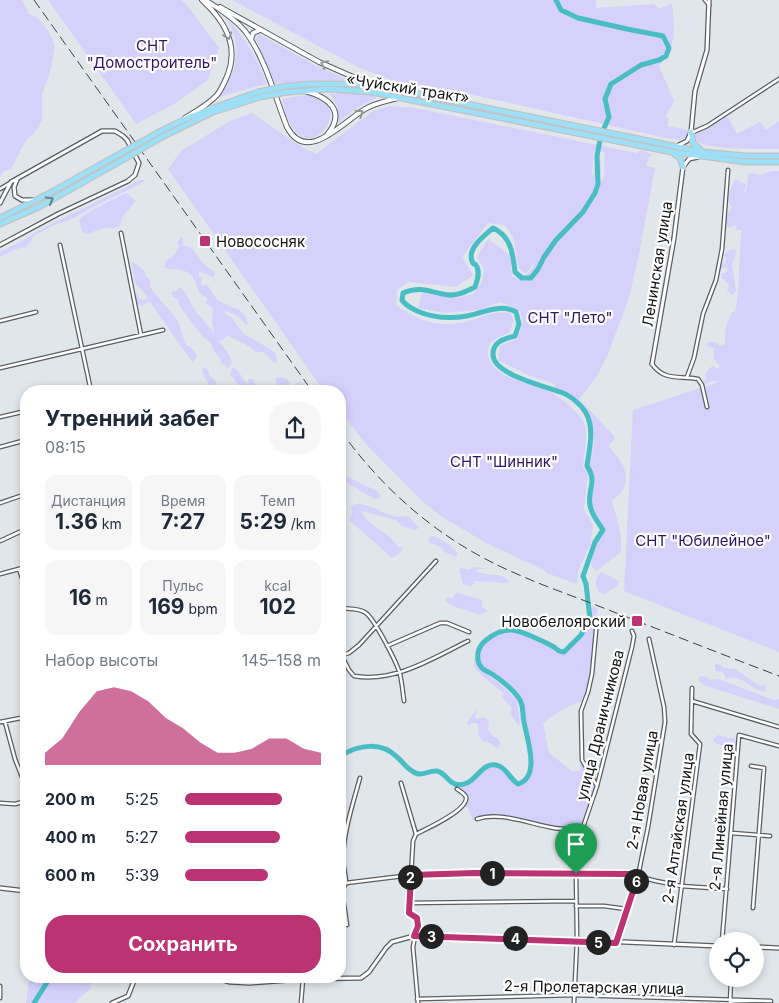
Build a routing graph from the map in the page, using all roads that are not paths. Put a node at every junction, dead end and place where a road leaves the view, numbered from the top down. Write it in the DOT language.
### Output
graph roads {
  1 [pos="202,0"];
  2 [pos="206,0"];
  3 [pos="704,0"];
  4 [pos="709,0"];
  5 [pos="709,5"];
  6 [pos="261,30"];
  7 [pos="251,40"];
  8 [pos="779,79"];
  9 [pos="288,89"];
  10 [pos="301,90"];
  11 [pos="403,91"];
  12 [pos="259,95"];
  13 [pos="403,97"];
  14 [pos="184,118"];
  15 [pos="594,133"];
  16 [pos="691,133"];
  17 [pos="161,134"];
  18 [pos="613,137"];
  19 [pos="322,139"];
  20 [pos="674,146"];
  21 [pos="672,152"];
  22 [pos="702,154"];
  23 [pos="779,156"];
  24 [pos="779,162"];
  25 [pos="682,166"];
  26 [pos="728,170"];
  27 [pos="21,177"];
  28 [pos="9,184"];
  29 [pos="0,188"];
  30 [pos="14,190"];
  31 [pos="5,194"];
  32 [pos="48,194"];
  33 [pos="0,203"];
  34 [pos="0,218"];
  35 [pos="0,224"];
  36 [pos="121,233"];
  37 [pos="0,244"];
  38 [pos="60,245"];
  39 [pos="36,312"];
  40 [pos="0,321"];
  41 [pos="163,330"];
  42 [pos="141,335"];
  43 [pos="81,348"];
  44 [pos="652,364"];
  45 [pos="0,368"];
  46 [pos="687,377"];
  47 [pos="90,385"];
  48 [pos="707,408"];
  49 [pos="20,412"];
  50 [pos="0,417"];
  51 [pos="20,442"];
  52 [pos="0,447"];
  53 [pos="20,496"];
  54 [pos="0,503"];
  55 [pos="20,532"];
  56 [pos="0,541"];
  57 [pos="436,561"];
  58 [pos="19,569"];
  59 [pos="20,572"];
  60 [pos="0,574"];
  61 [pos="346,609"];
  62 [pos="598,620"];
  63 [pos="375,626"];
  64 [pos="632,631"];
  65 [pos="469,632"];
  66 [pos="649,639"];
  67 [pos="468,641"];
  68 [pos="387,646"];
  69 [pos="346,653"];
  70 [pos="346,665"];
  71 [pos="400,674"];
  72 [pos="692,688"];
  73 [pos="404,701"];
  74 [pos="692,701"];
  75 [pos="20,719"];
  76 [pos="0,722"];
  77 [pos="5,722"];
  78 [pos="779,727"];
  79 [pos="779,746"];
  80 [pos="751,766"];
  81 [pos="20,772"];
  82 [pos="360,778"];
  83 [pos="401,783"];
  84 [pos="597,786"];
  85 [pos="457,789"];
  86 [pos="0,803"];
  87 [pos="20,803"];
  88 [pos="477,819"];
  89 [pos="581,830"];
  90 [pos="732,832"];
  91 [pos="416,834"];
  92 [pos="759,835"];
  93 [pos="770,836"];
  94 [pos="346,840"];
  95 [pos="346,871"];
  96 [pos="576,874"];
  97 [pos="411,875"];
  98 [pos="638,876"];
  99 [pos="346,883"];
  100 [pos="681,886"];
  101 [pos="0,888"];
  102 [pos="727,889"];
  103 [pos="20,890"];
  104 [pos="576,901"];
  105 [pos="409,903"];
  106 [pos="576,906"];
  107 [pos="753,908"];
  108 [pos="626,909"];
  109 [pos="346,919"];
  110 [pos="347,925"];
  111 [pos="723,932"];
  112 [pos="414,936"];
  113 [pos="577,940"];
  114 [pos="616,943"];
  115 [pos="674,945"];
  116 [pos="709,946"];
  117 [pos="764,947"];
  118 [pos="779,948"];
  119 [pos="346,978"];
  120 [pos="133,983"];
  121 [pos="303,983"];
  122 [pos="0,986"];
  123 [pos="731,987"];
  124 [pos="574,995"];
  125 [pos="0,998"];
  126 [pos="417,999"];
  127 [pos="730,1002"];
  128 [pos="771,1002"];
  129 [pos="112,1003"];
  130 [pos="302,1003"];
  131 [pos="418,1003"];
  132 [pos="574,1003"];
  1 -- 14 [label="main road, one-way"];
  2 -- 6 [label="main road"];
  2 -- 7 [label="main road"];
  3 -- 5 [label="street"];
  4 -- 5 [label="street"];
  5 -- 16 [label="street"];
  6 -- 7 [label="main road"];
  11 -- 6 [label="main road, one-way"];
  7 -- 19 [label="main road"];
  8 -- 16 [label="street"];
  9 -- 10 [label="highway, «Чуйский тракт»"];
  9 -- 11 [label="highway, «Чуйский тракт»"];
  9 -- 12 [label="highway, «Чуйский тракт», bridge"];
  10 -- 13 [label="highway, «Чуйский тракт»"];
  10 -- 19 [label="main road"];
  11 -- 15 [label="highway, «Чуйский тракт»"];
  12 -- 14 [label="highway, «Чуйский тракт»"];
  12 -- 17 [label="highway, «Чуйский тракт»"];
  13 -- 15 [label="highway, «Чуйский тракт»"];
  19 -- 13 [label="main road, one-way"];
  14 -- 17 [label="highway, «Чуйский тракт»"];
  15 -- 18 [label="highway, «Чуйский тракт»"];
  16 -- 20 [label="street"];
  16 -- 22 [label="highway"];
  17 -- 32 [label="highway, «Чуйский тракт», bridge"];
  35 -- 17 [label="highway, «Чуйский тракт», one-way, bridge"];
  18 -- 20 [label="highway, «Чуйский тракт»"];
  18 -- 21 [label="highway, «Чуйский тракт»"];
  20 -- 22 [label="highway, «Чуйский тракт»"];
  21 -- 22 [label="highway, «Чуйский тракт»"];
  21 -- 25 [label="highway"];
  22 -- 23 [label="highway, «Чуйский тракт»"];
  22 -- 24 [label="highway, «Чуйский тракт»"];
  22 -- 25 [label="street"];
  25 -- 44 [label="street, Ленинская улица"];
  26 -- 46 [label="street"];
  27 -- 28 [label="street"];
  27 -- 30 [label="street"];
  27 -- 37 [label="street"];
  28 -- 29 [label="street"];
  28 -- 30 [label="street"];
  28 -- 31 [label="street"];
  29 -- 31 [label="street"];
  30 -- 32 [label="street"];
  31 -- 33 [label="street"];
  32 -- 34 [label="highway, «Чуйский тракт»"];
  36 -- 42 [label="street"];
  38 -- 43 [label="street"];
  39 -- 40 [label="street"];
  41 -- 42 [label="street"];
  42 -- 43 [label="street"];
  43 -- 45 [label="street"];
  43 -- 47 [label="street"];
  44 -- 46 [label="street"];
  46 -- 48 [label="street"];
  49 -- 50 [label="street"];
  51 -- 52 [label="street"];
  53 -- 54 [label="street"];
  55 -- 56 [label="street"];
  57 -- 63 [label="street"];
  58 -- 59 [label="street"];
  58 -- 60 [label="street"];
  61 -- 63 [label="street"];
  62 -- 84 [label="street"];
  63 -- 68 [label="street"];
  63 -- 69 [label="street"];
  64 -- 84 [label="street, улица Драничникова"];
  65 -- 68 [label="street"];
  66 -- 98 [label="street, 2-я Новая улица"];
  67 -- 71 [label="street"];
  68 -- 71 [label="street"];
  70 -- 71 [label="street"];
  71 -- 73 [label="street"];
  72 -- 74 [label="street, 2-я Алтайская улица"];
  74 -- 78 [label="street"];
  74 -- 100 [label="street, 2-я Алтайская улица"];
  75 -- 77 [label="street"];
  76 -- 77 [label="street"];
  77 -- 81 [label="street"];
  79 -- 90 [label="street, 2-я Линейная улица"];
  80 -- 92 [label="street, 2-я Линейная улица"];
  82 -- 94 [label="street"];
  83 -- 91 [label="street"];
  84 -- 89 [label="street, улица Драничникова"];
  85 -- 91 [label="street"];
  86 -- 87 [label="street"];
  88 -- 89 [label="street"];
  89 -- 96 [label="street, улица Драничникова"];
  90 -- 92 [label="street"];
  90 -- 102 [label="street, 2-я Линейная улица"];
  91 -- 97 [label="street"];
  92 -- 93 [label="street"];
  92 -- 107 [label="street, 2-я Линейная улица"];
  95 -- 99 [label="street"];
  96 -- 97 [label="street"];
  96 -- 98 [label="street"];
  96 -- 104 [label="street, улица Драничникова"];
  97 -- 99 [label="street"];
  97 -- 105 [label="street"];
  98 -- 100 [label="street"];
  98 -- 108 [label="street, 2-я Новая улица"];
  100 -- 102 [label="street"];
  100 -- 115 [label="street, 2-я Алтайская улица"];
  101 -- 103 [label="street"];
  102 -- 111 [label="street, 2-я Линейная улица"];
  104 -- 105 [label="street"];
  104 -- 106 [label="street, улица Драничникова"];
  105 -- 112 [label="street"];
  106 -- 108 [label="street"];
  106 -- 113 [label="street, улица Драничникова"];
  108 -- 114 [label="street, 2-я Новая улица"];
  109 -- 110 [label="street"];
  112 -- 113 [label="street"];
  112 -- 119 [label="street"];
  112 -- 126 [label="street"];
  113 -- 114 [label="street"];
  113 -- 124 [label="street, улица Драничникова"];
  114 -- 115 [label="street"];
  115 -- 116 [label="street"];
  117 -- 118 [label="street"];
  120 -- 129 [label="street"];
  121 -- 130 [label="street"];
  122 -- 125 [label="street"];
  123 -- 127 [label="street"];
  124 -- 126 [label="street, 2-я Пролетарская улица"];
  124 -- 127 [label="street, 2-я Пролетарская улица"];
  124 -- 132 [label="street, улица Драничникова"];
  126 -- 131 [label="street"];
  127 -- 128 [label="street, 2-я Пролетарская улица"];
}
